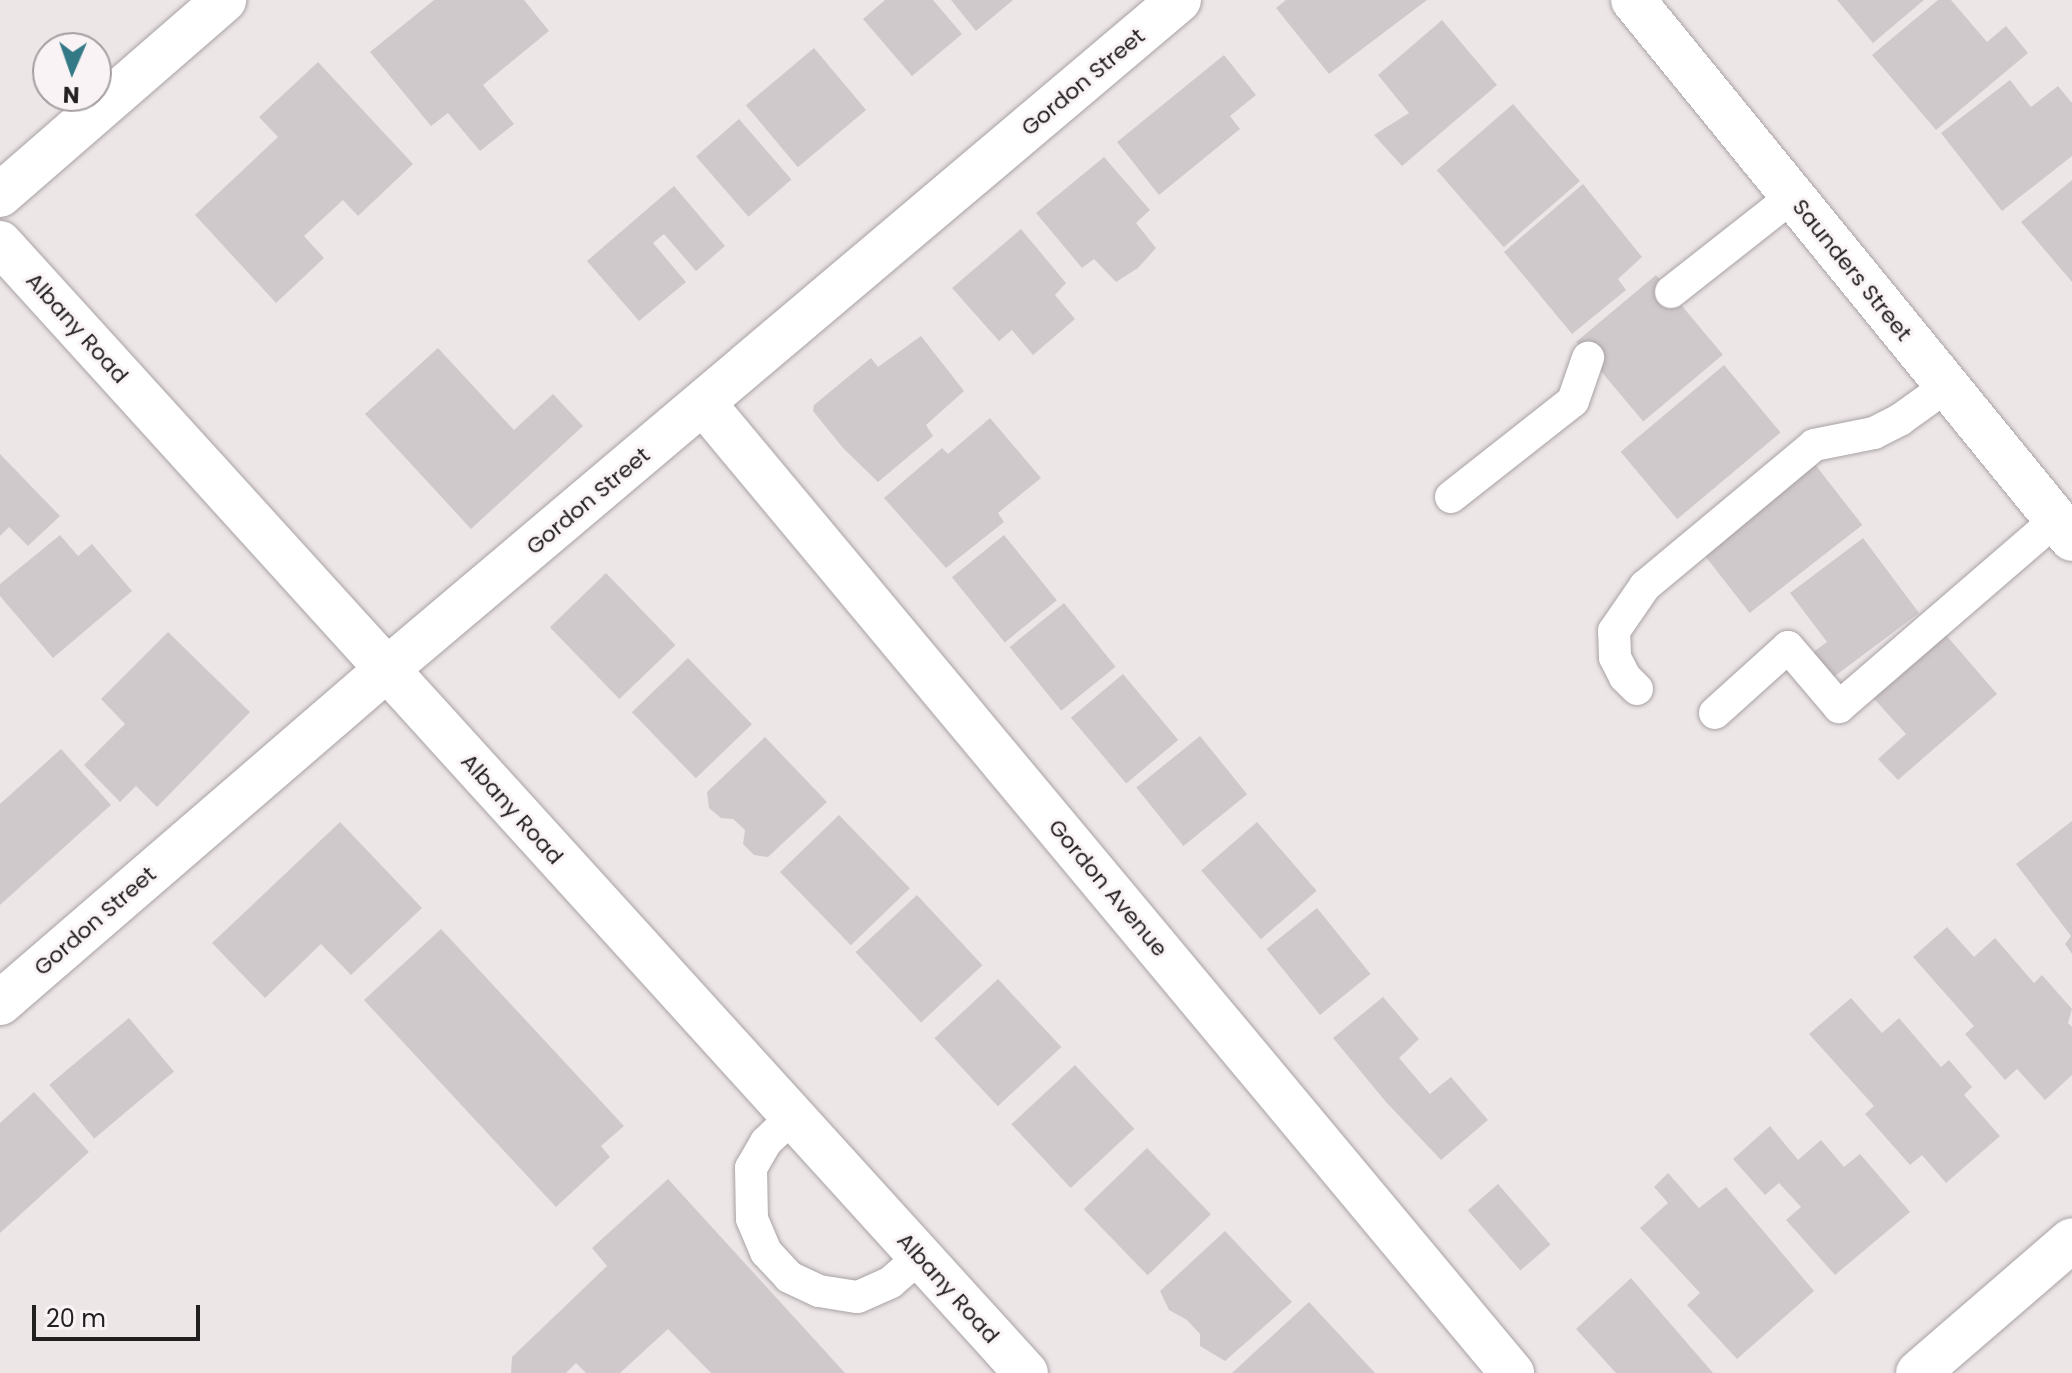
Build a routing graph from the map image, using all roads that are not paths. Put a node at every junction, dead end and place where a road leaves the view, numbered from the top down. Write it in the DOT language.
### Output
graph roads {
  1 [pos="224,0"];
  2 [pos="1179,0"];
  3 [pos="1633,0"];
  4 [pos="0,195"];
  5 [pos="1793,196"];
  6 [pos="0,243"];
  7 [pos="1671,292"];
  8 [pos="1588,358"];
  9 [pos="1947,386"];
  10 [pos="704,404"];
  11 [pos="1451,497"];
  12 [pos="2064,530"];
  13 [pos="386,670"];
  14 [pos="1637,689"];
  15 [pos="1715,713"];
  16 [pos="0,1003"];
  17 [pos="792,1117"];
  18 [pos="2071,1242"];
  19 [pos="920,1257"];
  20 [pos="1026,1373"];
  21 [pos="1512,1373"];
  22 [pos="1918,1373"];
  1 -- 4 [label="main road"];
  2 -- 10 [label="main road, Gordon Street"];
  3 -- 5 [label="main road, Saunders Street"];
  5 -- 7 [label="lane"];
  5 -- 9 [label="main road, Saunders Street"];
  6 -- 13 [label="main road, Albany Road"];
  8 -- 11 [label="lane"];
  9 -- 12 [label="main road, Saunders Street"];
  9 -- 14 [label="lane"];
  10 -- 13 [label="main road, Gordon Street"];
  10 -- 21 [label="main road, Gordon Avenue"];
  12 -- 15 [label="lane"];
  13 -- 16 [label="main road, Gordon Street"];
  13 -- 17 [label="main road, Albany Road"];
  17 -- 19 [label="main road, Albany Road"];
  17 -- 19 [label="lane"];
  18 -- 22 [label="main road"];
  19 -- 20 [label="main road, Albany Road"];
}
